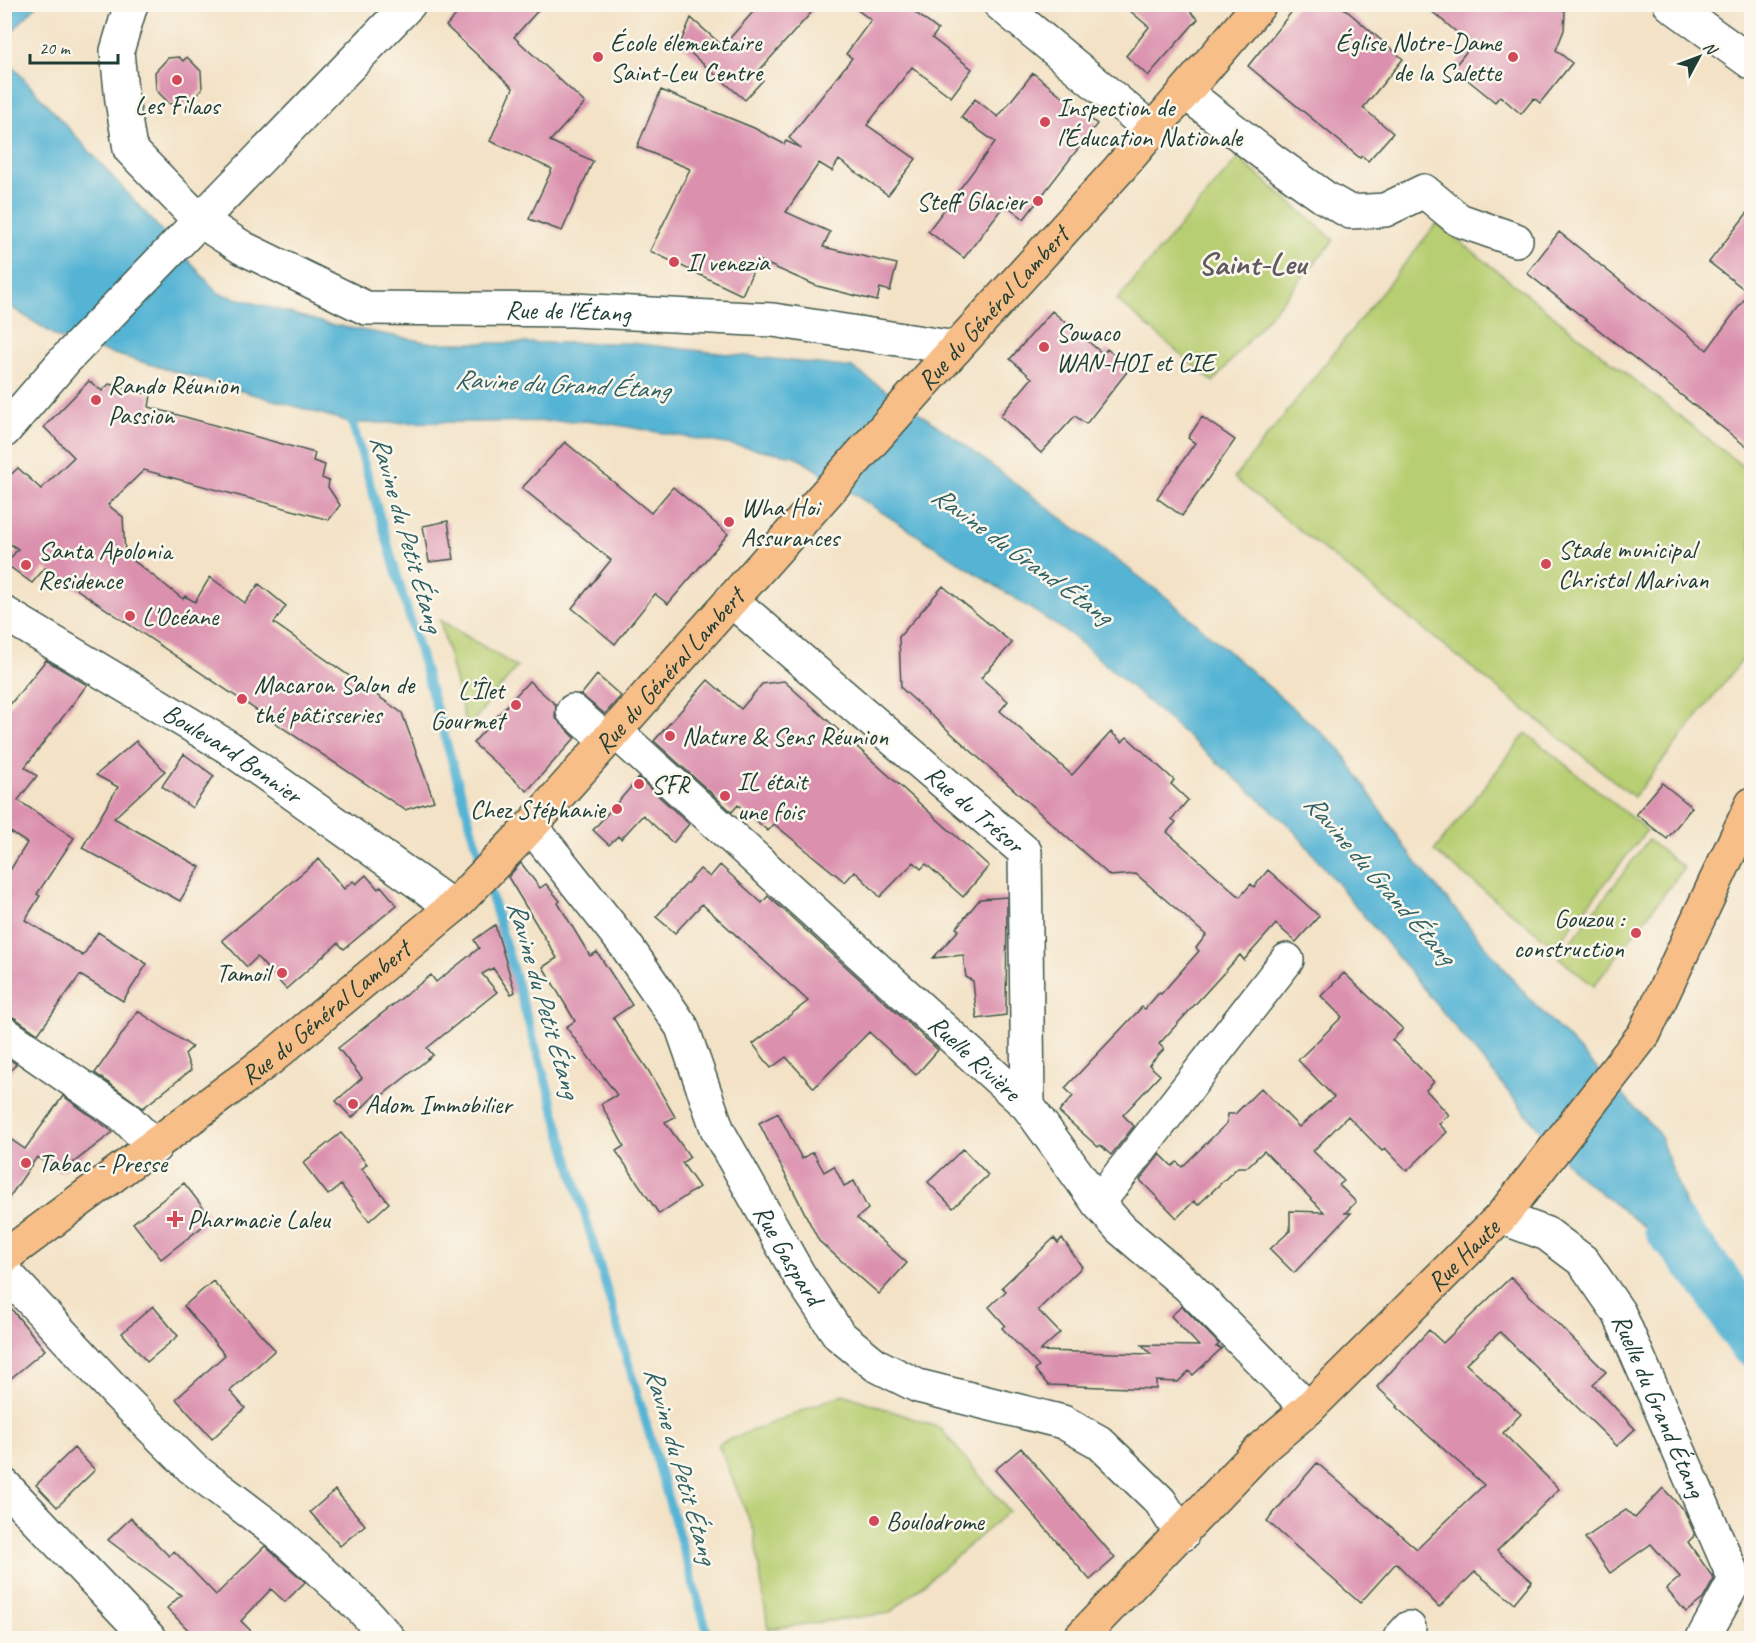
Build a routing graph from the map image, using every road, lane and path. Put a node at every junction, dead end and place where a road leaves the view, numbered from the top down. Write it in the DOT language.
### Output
graph roads {
  1 [pos="131,4"];
  2 [pos="1000,4"];
  3 [pos="1260,4"];
  4 [pos="1670,4"];
  5 [pos="405,6"];
  6 [pos="1752,63"];
  7 [pos="1185,92"];
  8 [pos="1152,130"];
  9 [pos="191,228"];
  10 [pos="1515,240"];
  11 [pos="956,348"];
  12 [pos="4,431"];
  13 [pos="731,600"];
  14 [pos="4,613"];
  15 [pos="573,711"];
  16 [pos="611,736"];
  17 [pos="1752,804"];
  18 [pos="523,834"];
  19 [pos="461,898"];
  20 [pos="1287,960"];
  21 [pos="4,1033"];
  22 [pos="1028,1106"];
  23 [pos="155,1147"];
  24 [pos="1098,1203"];
  25 [pos="1501,1217"];
  26 [pos="4,1257"];
  27 [pos="4,1271"];
  28 [pos="1308,1409"];
  29 [pos="4,1485"];
  30 [pos="1182,1535"];
  31 [pos="149,1638"];
  32 [pos="388,1638"];
  33 [pos="1081,1638"];
  34 [pos="1703,1638"];
  1 -- 9 [label="street, Rue de l'Étang"];
  2 -- 8 [label="street"];
  3 -- 7 [label="main road, Rue du Général Lambert"];
  4 -- 6 [label="street"];
  5 -- 9 [label="street"];
  7 -- 8 [label="main road, Rue du Général Lambert"];
  7 -- 10 [label="street"];
  8 -- 11 [label="main road, Rue du Général Lambert"];
  9 -- 11 [label="street, Rue de l'Étang"];
  9 -- 12 [label="street"];
  11 -- 13 [label="main road, Rue du Général Lambert"];
  13 -- 16 [label="main road, Rue du Général Lambert"];
  13 -- 22 [label="street, Rue du Trésor"];
  14 -- 19 [label="street, Boulevard Bonnier"];
  15 -- 16 [label="street, Ruelle Rivière"];
  16 -- 18 [label="main road, Rue du Général Lambert"];
  16 -- 22 [label="street, Ruelle Rivière"];
  17 -- 25 [label="main road, Rue Haute"];
  18 -- 19 [label="main road, Rue du Général Lambert"];
  18 -- 30 [label="street, Rue Gaspard"];
  19 -- 23 [label="main road, Rue du Général Lambert"];
  20 -- 24 [label="street"];
  21 -- 23 [label="street"];
  22 -- 24 [label="street, Ruelle Rivière"];
  23 -- 26 [label="main road, Rue du Général Lambert"];
  24 -- 28 [label="street, Ruelle Rivière"];
  25 -- 28 [label="main road, Rue Haute"];
  25 -- 34 [label="street, Ruelle du Grand Étang"];
  27 -- 32 [label="street"];
  28 -- 30 [label="main road, Rue Haute"];
  29 -- 31 [label="street"];
  30 -- 33 [label="main road, Rue Haute"];
}
